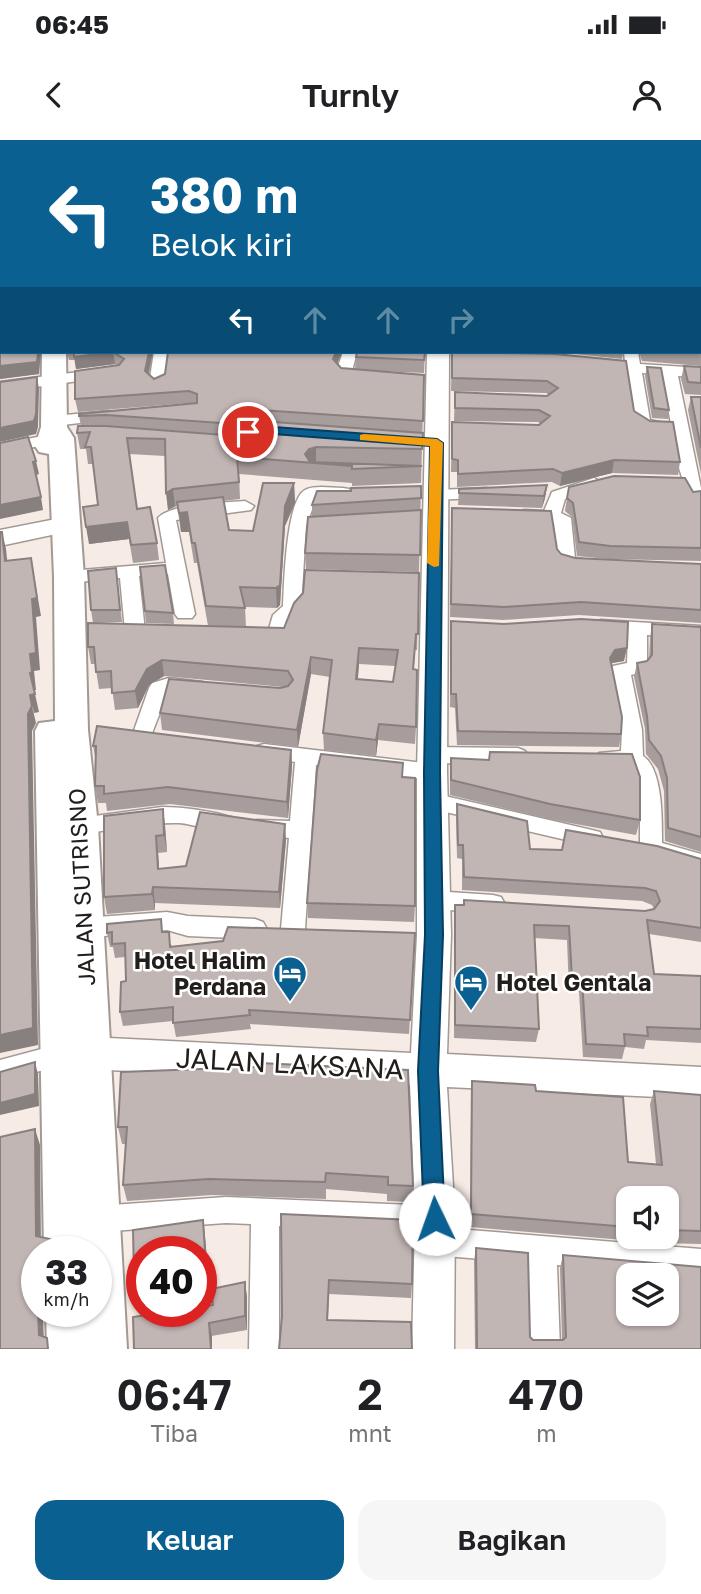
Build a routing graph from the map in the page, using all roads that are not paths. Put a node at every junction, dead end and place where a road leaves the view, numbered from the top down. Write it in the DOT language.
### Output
graph roads {
  1 [pos="54,354"];
  2 [pos="161,354"];
  3 [pos="349,354"];
  4 [pos="631,360"];
  5 [pos="583,362"];
  6 [pos="670,371"];
  7 [pos="115,372"];
  8 [pos="701,373"];
  9 [pos="387,378"];
  10 [pos="54,380"];
  11 [pos="158,384"];
  12 [pos="0,387"];
  13 [pos="119,415"];
  14 [pos="681,427"];
  15 [pos="58,433"];
  16 [pos="436,442"];
  17 [pos="0,449"];
  18 [pos="691,480"];
  19 [pos="613,481"];
  20 [pos="506,492"];
  21 [pos="359,493"];
  22 [pos="245,506"];
  23 [pos="500,514"];
  24 [pos="552,516"];
  25 [pos="56,521"];
  26 [pos="0,528"];
  27 [pos="0,538"];
  28 [pos="605,566"];
  29 [pos="176,568"];
  30 [pos="129,571"];
  31 [pos="69,578"];
  32 [pos="185,614"];
  33 [pos="579,624"];
  34 [pos="638,628"];
  35 [pos="109,631"];
  36 [pos="701,632"];
  37 [pos="232,636"];
  38 [pos="211,689"];
  39 [pos="119,734"];
  40 [pos="142,736"];
  41 [pos="170,740"];
  42 [pos="238,748"];
  43 [pos="542,757"];
  44 [pos="306,758"];
  45 [pos="583,758"];
  46 [pos="632,759"];
  47 [pos="432,776"];
  48 [pos="79,826"];
  49 [pos="299,831"];
  50 [pos="653,849"];
  51 [pos="701,863"];
  52 [pos="434,900"];
  53 [pos="517,905"];
  54 [pos="83,928"];
  55 [pos="293,929"];
  56 [pos="319,930"];
  57 [pos="74,1054"];
  58 [pos="0,1071"];
  59 [pos="428,1071"];
  60 [pos="701,1083"];
  61 [pos="265,1213"];
  62 [pos="97,1219"];
  63 [pos="434,1230"];
  64 [pos="68,1236"];
  65 [pos="542,1250"];
  66 [pos="701,1264"];
  67 [pos="70,1327"];
  68 [pos="71,1349"];
  69 [pos="103,1349"];
  70 [pos="264,1349"];
  71 [pos="433,1349"];
  72 [pos="545,1349"];
  1 -- 10 [label="main road, JALAN SUTRISNO"];
  2 -- 11 [label="street"];
  3 -- 9 [label="street"];
  4 -- 5 [label="street"];
  4 -- 6 [label="street"];
  4 -- 14 [label="street"];
  6 -- 8 [label="street"];
  6 -- 14 [label="street"];
  7 -- 10 [label="street"];
  10 -- 12 [label="street"];
  10 -- 15 [label="main road, JALAN SUTRISNO"];
  13 -- 15 [label="street"];
  14 -- 18 [label="street"];
  15 -- 17 [label="street"];
  15 -- 25 [label="main road, JALAN SUTRISNO"];
  16 -- 20 [label="street"];
  16 -- 47 [label="street"];
  19 -- 24 [label="street"];
  21 -- 37 [label="street"];
  22 -- 29 [label="street"];
  23 -- 24 [label="street"];
  24 -- 28 [label="street"];
  25 -- 26 [label="street"];
  25 -- 27 [label="street"];
  25 -- 31 [label="main road, JALAN SUTRISNO"];
  25 -- 57 [label="main road, JALAN SUTRISNO"];
  29 -- 30 [label="street"];
  29 -- 32 [label="street"];
  30 -- 31 [label="street"];
  30 -- 35 [label="street"];
  31 -- 48 [label="main road, JALAN SUTRISNO"];
  33 -- 34 [label="street"];
  34 -- 36 [label="street"];
  34 -- 46 [label="street"];
  38 -- 40 [label="street"];
  39 -- 40 [label="street"];
  40 -- 41 [label="street"];
  42 -- 44 [label="street"];
  43 -- 47 [label="street"];
  44 -- 47 [label="street"];
  44 -- 49 [label="street"];
  45 -- 46 [label="street"];
  46 -- 50 [label="street"];
  47 -- 50 [label="street"];
  47 -- 52 [label="street"];
  48 -- 49 [label="street"];
  48 -- 54 [label="main road, JALAN SUTRISNO"];
  49 -- 55 [label="street"];
  50 -- 51 [label="street"];
  52 -- 53 [label="street"];
  52 -- 59 [label="street"];
  54 -- 55 [label="street"];
  54 -- 57 [label="main road, JALAN SUTRISNO"];
  55 -- 56 [label="street"];
  57 -- 58 [label="street"];
  57 -- 59 [label="street, JALAN LAKSANA"];
  57 -- 62 [label="main road, JALAN SUTRISNO"];
  57 -- 64 [label="main road, JALAN SUTRISNO"];
  59 -- 60 [label="street, JALAN LAKSANA"];
  59 -- 63 [label="street"];
  61 -- 62 [label="street"];
  61 -- 63 [label="street"];
  61 -- 70 [label="street"];
  62 -- 69 [label="main road, JALAN SUTRISNO"];
  63 -- 65 [label="street"];
  63 -- 71 [label="street"];
  65 -- 66 [label="street"];
  65 -- 72 [label="street"];
  67 -- 68 [label="main road"];
}
